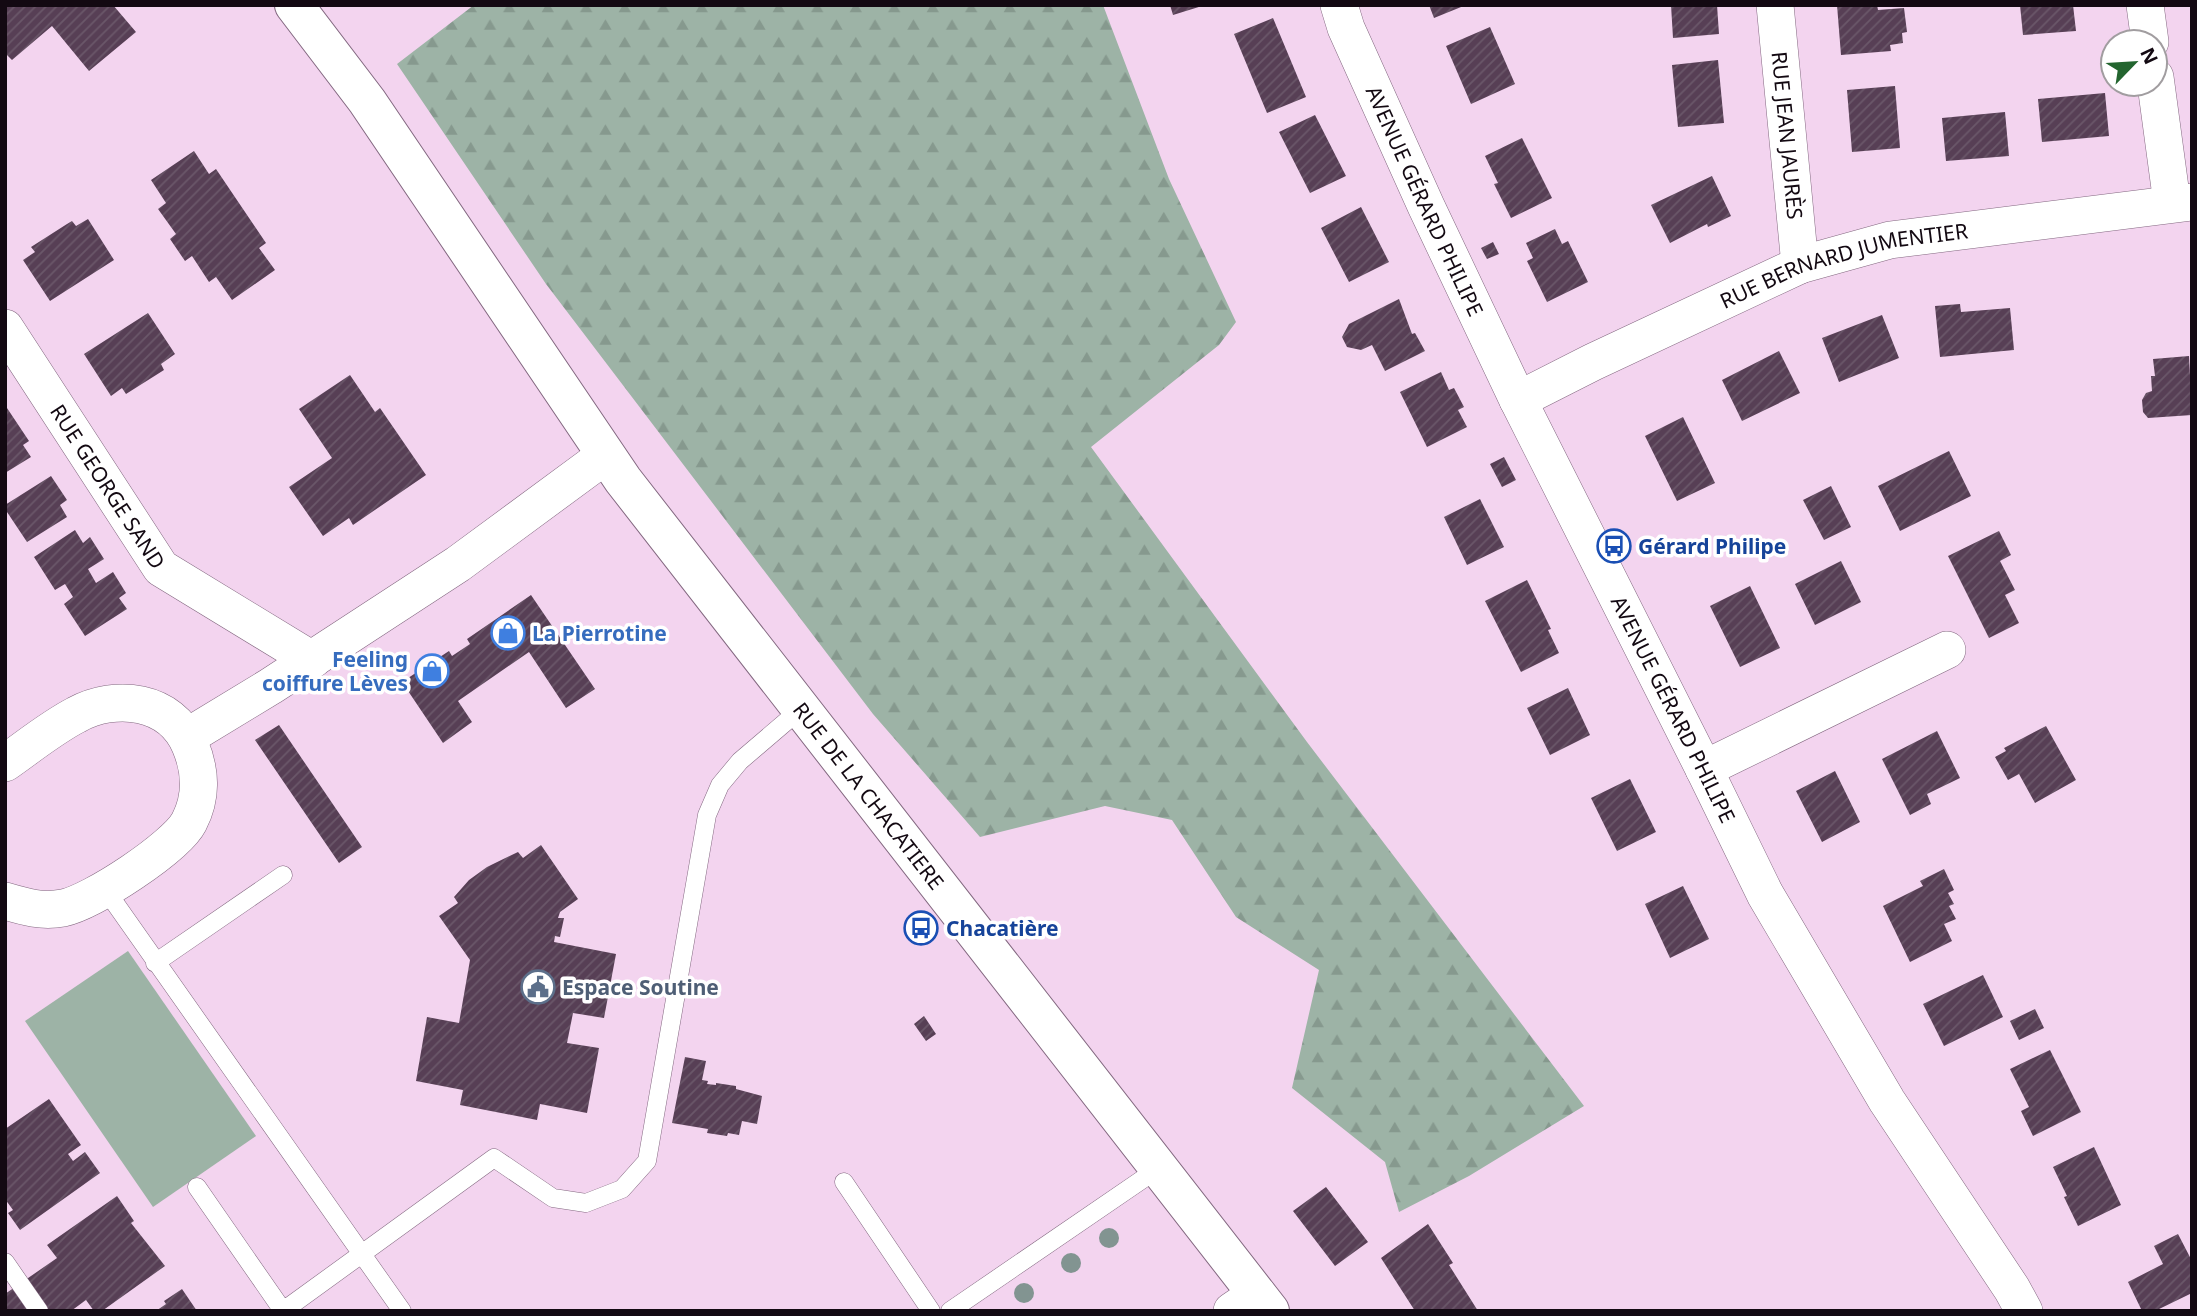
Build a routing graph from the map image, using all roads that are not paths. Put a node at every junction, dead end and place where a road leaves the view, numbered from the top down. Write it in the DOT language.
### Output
graph roads {
  1 [pos="293,5"];
  2 [pos="1339,5"];
  3 [pos="1775,5"];
  4 [pos="2145,5"];
  5 [pos="2148,28"];
  6 [pos="2160,98"];
  7 [pos="2182,203"];
  8 [pos="1800,265"];
  9 [pos="5,328"];
  10 [pos="1518,400"];
  11 [pos="614,468"];
  12 [pos="1947,650"];
  13 [pos="312,660"];
  14 [pos="802,708"];
  15 [pos="187,737"];
  16 [pos="5,762"];
  17 [pos="1704,769"];
  18 [pos="283,875"];
  19 [pos="105,890"];
  20 [pos="5,901"];
  21 [pos="155,963"];
  22 [pos="1159,1168"];
  23 [pos="844,1182"];
  24 [pos="197,1187"];
  25 [pos="363,1253"];
  26 [pos="5,1262"];
  27 [pos="1253,1305"];
  28 [pos="39,1311"];
  29 [pos="402,1311"];
  30 [pos="932,1311"];
  31 [pos="950,1311"];
  32 [pos="2024,1311"];
  1 -- 11 [label="street, RUE DE LA CHACATIERE"];
  2 -- 10 [label="street, AVENUE GÉRARD PHILIPE"];
  3 -- 8 [label="street, RUE JEAN JAURÈS"];
  4 -- 5 [label="street"];
  6 -- 7 [label="street"];
  7 -- 8 [label="street, RUE BERNARD JUMENTIER"];
  8 -- 10 [label="street, RUE BERNARD JUMENTIER"];
  9 -- 13 [label="street, RUE GEORGE SAND"];
  10 -- 17 [label="street, AVENUE GÉRARD PHILIPE"];
  11 -- 13 [label="street"];
  11 -- 14 [label="street, RUE DE LA CHACATIERE"];
  12 -- 17 [label="street"];
  13 -- 15 [label="street"];
  14 -- 22 [label="street, RUE DE LA CHACATIERE"];
  14 -- 25 [label="lane"];
  15 -- 16 [label="street"];
  15 -- 19 [label="street"];
  17 -- 32 [label="street, AVENUE GÉRARD PHILIPE"];
  18 -- 21 [label="lane"];
  19 -- 20 [label="street"];
  19 -- 21 [label="lane"];
  21 -- 25 [label="lane"];
  22 -- 27 [label="street, RUE DE LA CHACATIERE"];
  22 -- 31 [label="lane"];
  23 -- 30 [label="lane"];
  24 -- 25 [label="lane"];
  25 -- 29 [label="lane"];
  26 -- 28 [label="lane"];
}
